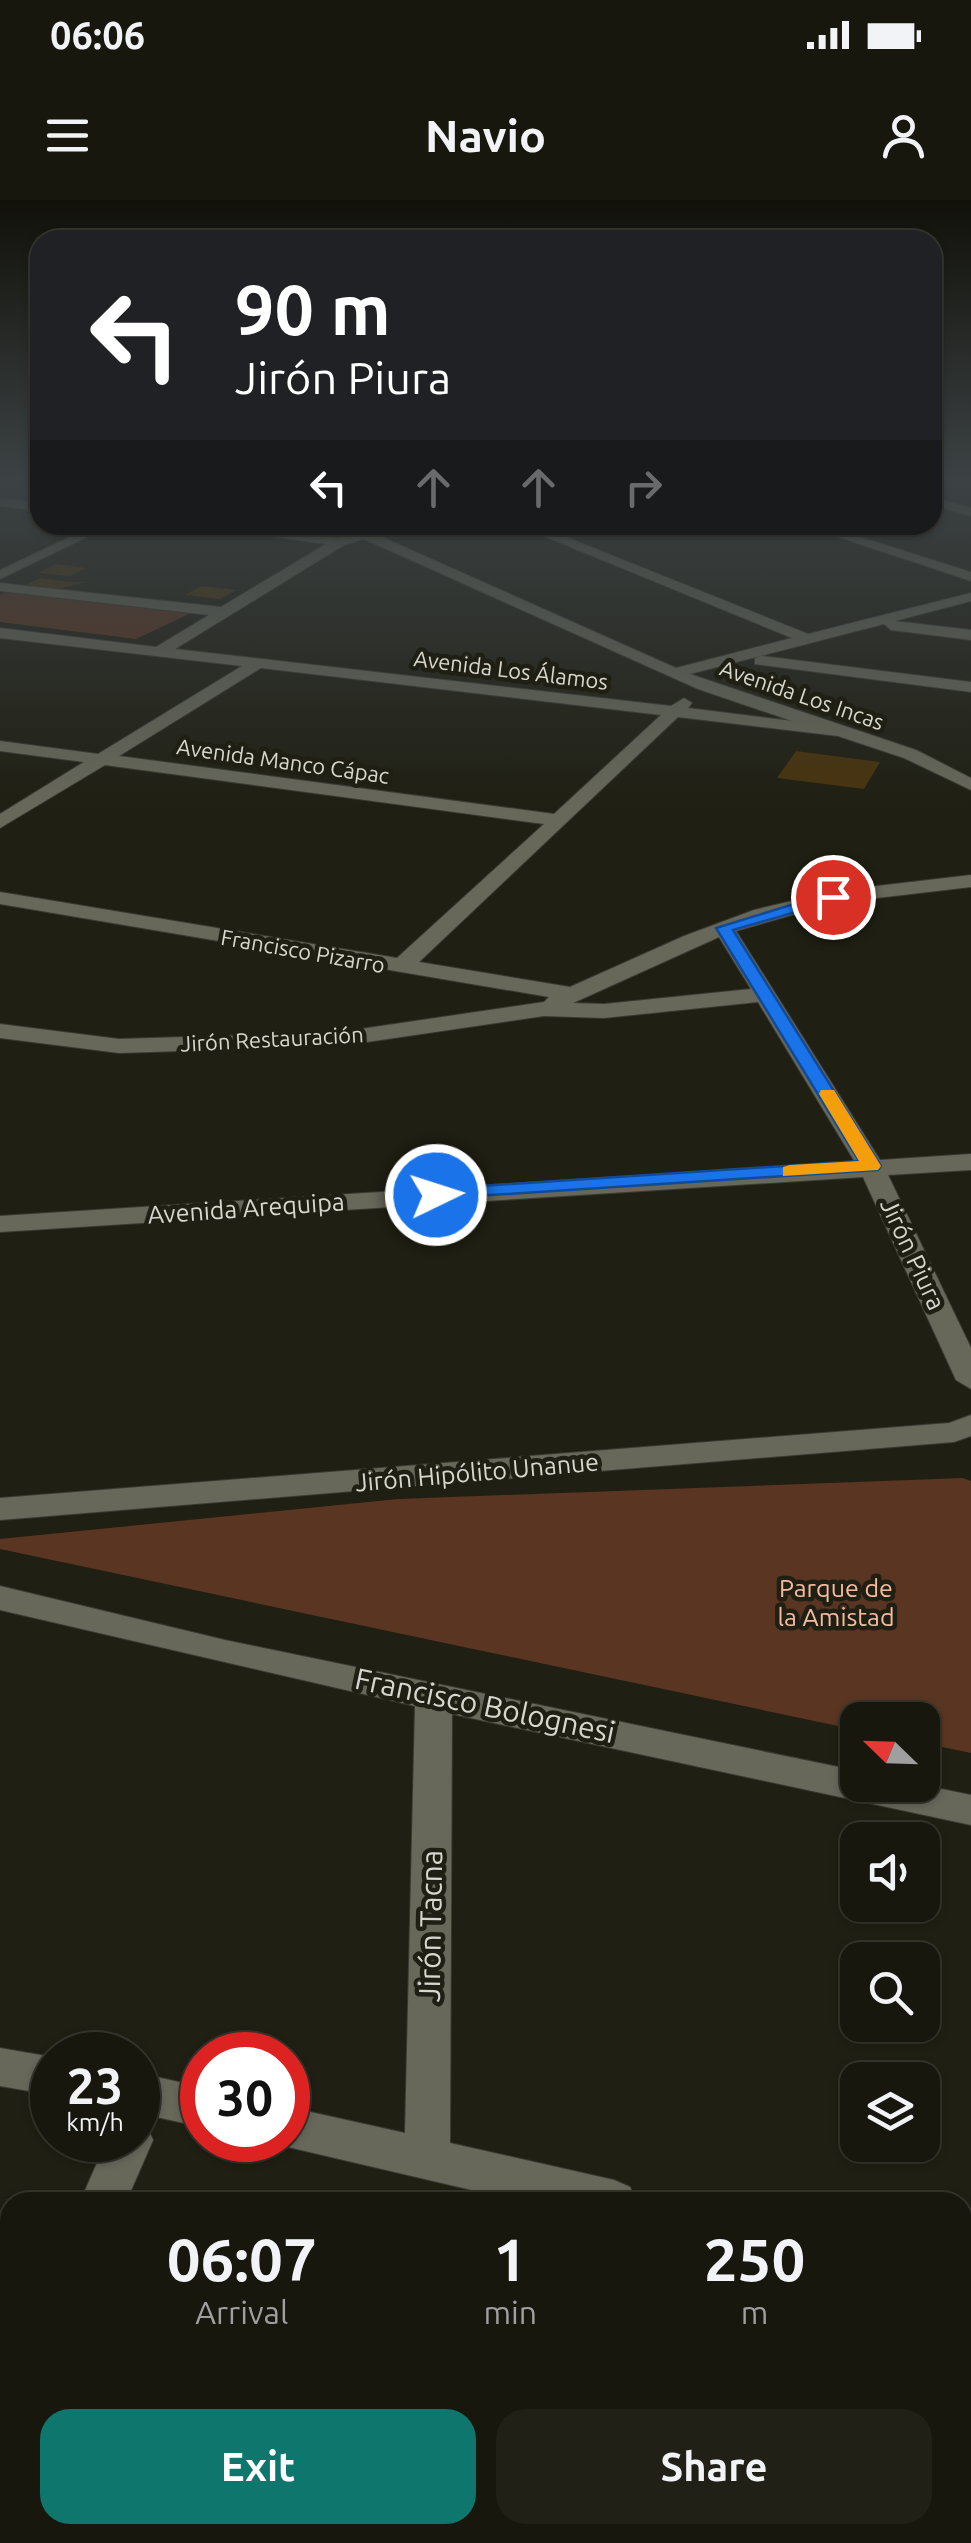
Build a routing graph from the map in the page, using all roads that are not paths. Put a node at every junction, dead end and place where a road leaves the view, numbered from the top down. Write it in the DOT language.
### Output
graph roads {
  1 [pos="20,588"];
  2 [pos="263,588"];
  3 [pos="484,588"];
  4 [pos="681,588"];
  5 [pos="971,597"];
  6 [pos="224,612"];
  7 [pos="873,622"];
  8 [pos="0,632"];
  9 [pos="971,635"];
  10 [pos="812,641"];
  11 [pos="160,652"];
  12 [pos="738,658"];
  13 [pos="258,663"];
  14 [pos="674,673"];
  15 [pos="704,686"];
  16 [pos="971,687"];
  17 [pos="675,712"];
  18 [pos="837,731"];
  19 [pos="0,746"];
  20 [pos="103,760"];
  21 [pos="971,784"];
  22 [pos="559,820"];
  23 [pos="0,822"];
  24 [pos="971,881"];
  25 [pos="0,898"];
  26 [pos="724,928"];
  27 [pos="402,968"];
  28 [pos="768,994"];
  29 [pos="573,995"];
  30 [pos="544,1009"];
  31 [pos="604,1011"];
  32 [pos="0,1031"];
  33 [pos="971,1162"];
  34 [pos="872,1166"];
  35 [pos="0,1224"];
  36 [pos="971,1380"];
  37 [pos="965,1431"];
  38 [pos="0,1509"];
  39 [pos="0,1598"];
  40 [pos="434,1694"];
  41 [pos="971,1810"];
  42 [pos="0,2066"];
  43 [pos="30,2072"];
  44 [pos="310,2131"];
  45 [pos="427,2158"];
  46 [pos="121,2162"];
  47 [pos="108,2192"];
  48 [pos="572,2192"];
  1 -- 6 [label="street"];
  2 -- 6 [label="street"];
  3 -- 14 [label="street, Avenida Los Incas"];
  4 -- 10 [label="street"];
  5 -- 7 [label="street"];
  6 -- 11 [label="street"];
  7 -- 9 [label="street"];
  7 -- 10 [label="street"];
  8 -- 11 [label="street, Avenida Los Álamos"];
  10 -- 12 [label="street"];
  11 -- 13 [label="street, Avenida Los Álamos"];
  12 -- 14 [label="street"];
  12 -- 16 [label="street"];
  13 -- 17 [label="street, Avenida Los Álamos"];
  13 -- 20 [label="street"];
  14 -- 15 [label="street, Avenida Los Incas"];
  15 -- 17 [label="street"];
  15 -- 18 [label="street, Avenida Los Incas"];
  17 -- 18 [label="street, Avenida Los Álamos"];
  17 -- 22 [label="street"];
  18 -- 21 [label="street, Avenida Los Incas"];
  19 -- 20 [label="street, Avenida Manco Cápac"];
  20 -- 22 [label="street, Avenida Manco Cápac"];
  20 -- 23 [label="street"];
  22 -- 27 [label="street"];
  24 -- 26 [label="street, Jirón Restauración"];
  25 -- 27 [label="street, Francisco Pizarro"];
  26 -- 28 [label="street, Jirón Piura"];
  26 -- 29 [label="street, Jirón Restauración"];
  27 -- 29 [label="street, Francisco Pizarro"];
  28 -- 31 [label="street, Jirón Restauración"];
  28 -- 34 [label="street, Jirón Piura"];
  29 -- 30 [label="street, Jirón Restauración"];
  29 -- 31 [label="street, Francisco Pizarro"];
  30 -- 31 [label="street, Jirón Restauración"];
  30 -- 32 [label="street, Jirón Restauración"];
  33 -- 34 [label="street, Avenida Arequipa"];
  34 -- 35 [label="street, Avenida Arequipa"];
  34 -- 36 [label="street, Jirón Piura"];
  37 -- 38 [label="street, Jirón Hipólito Unanue"];
  39 -- 40 [label="street, Francisco Bolognesi"];
  40 -- 41 [label="street, Francisco Bolognesi"];
  40 -- 45 [label="street, Jirón Tacna"];
  42 -- 43 [label="street"];
  44 -- 45 [label="street"];
  45 -- 48 [label="street"];
  46 -- 47 [label="street"];
}
